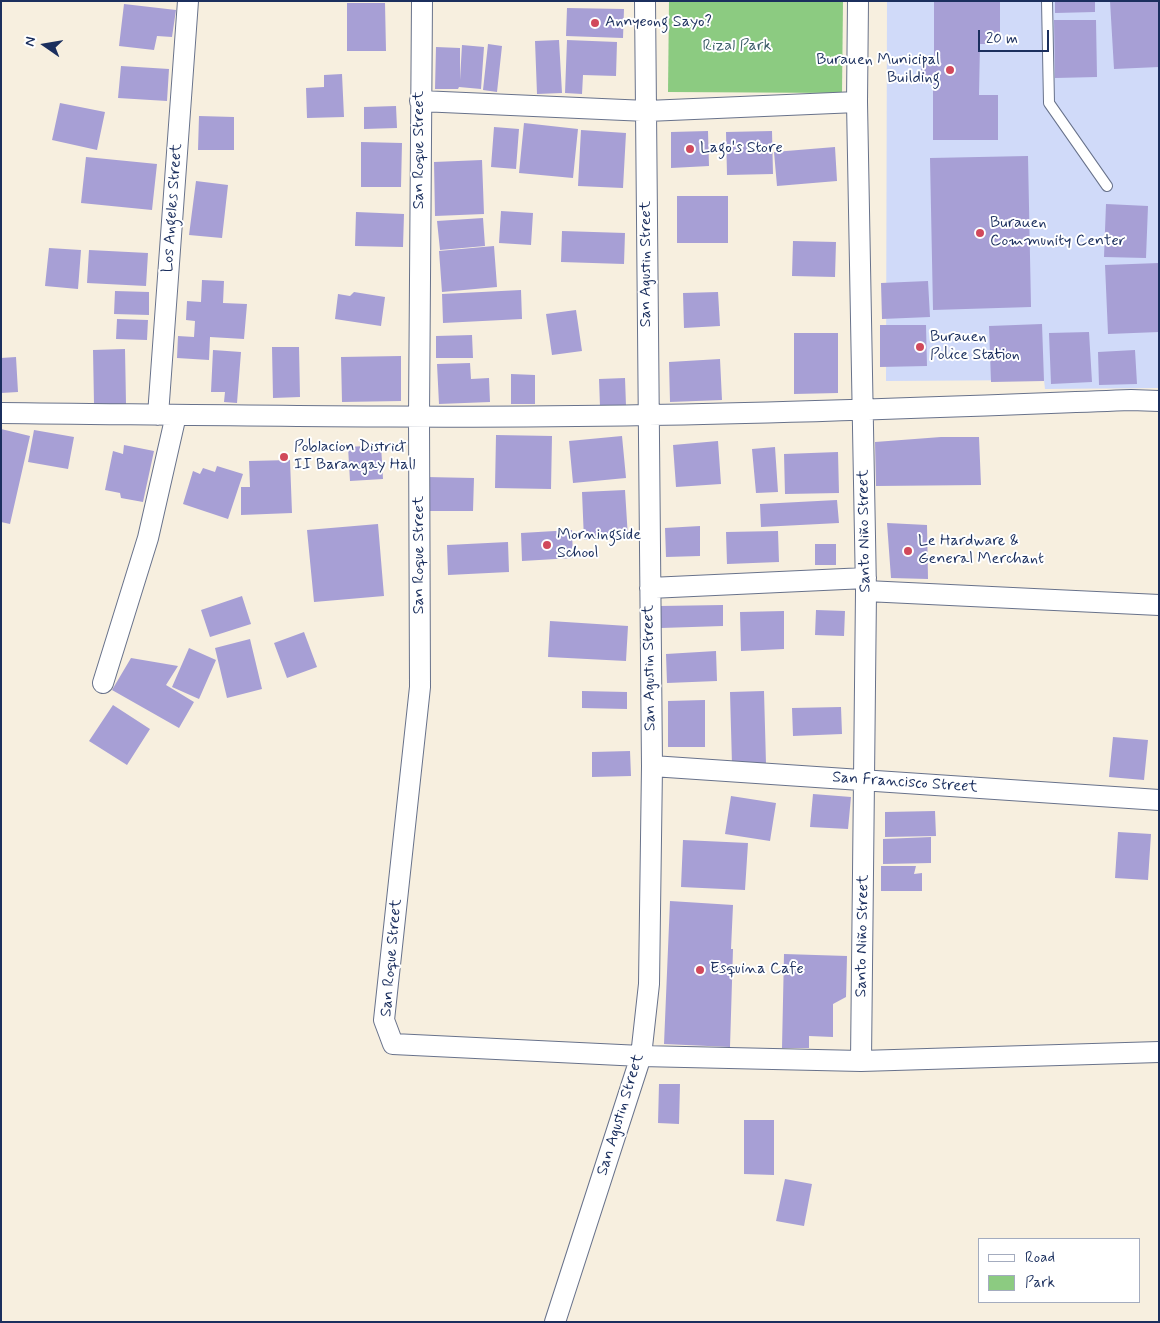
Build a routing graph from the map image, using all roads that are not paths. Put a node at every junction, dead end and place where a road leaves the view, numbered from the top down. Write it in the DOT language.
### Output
graph roads {
  1 [pos="188,1"];
  2 [pos="422,1"];
  3 [pos="645,1"];
  4 [pos="858,1"];
  5 [pos="1047,1"];
  6 [pos="420,100"];
  7 [pos="857,102"];
  8 [pos="647,111"];
  9 [pos="1107,186"];
  10 [pos="1159,401"];
  11 [pos="863,410"];
  12 [pos="1,413"];
  13 [pos="167,415"];
  14 [pos="648,415"];
  15 [pos="419,417"];
  16 [pos="866,584"];
  17 [pos="650,588"];
  18 [pos="1159,605"];
  19 [pos="103,682"];
  20 [pos="652,766"];
  21 [pos="865,780"];
  22 [pos="1159,800"];
  23 [pos="1159,1052"];
  24 [pos="640,1056"];
  25 [pos="861,1061"];
  26 [pos="555,1322"];
  1 -- 13 [label="street, Los Angeles Street"];
  2 -- 6 [label="street, San Roque Street"];
  3 -- 8 [label="street, San Agustin Street"];
  4 -- 7 [label="street, Santo Niño Street"];
  5 -- 9 [label="lane"];
  6 -- 8 [label="street"];
  6 -- 15 [label="street, San Roque Street"];
  7 -- 8 [label="street"];
  7 -- 11 [label="street, Santo Niño Street"];
  8 -- 14 [label="street, San Agustin Street"];
  10 -- 11 [label="street"];
  11 -- 14 [label="street"];
  11 -- 16 [label="street, Santo Niño Street"];
  12 -- 13 [label="street"];
  13 -- 15 [label="street"];
  13 -- 19 [label="street, Los Angeles Street"];
  14 -- 15 [label="street"];
  14 -- 17 [label="street, San Agustin Street"];
  15 -- 24 [label="street, San Roque Street"];
  16 -- 17 [label="street"];
  16 -- 18 [label="street"];
  16 -- 21 [label="street, Santo Niño Street"];
  17 -- 20 [label="street, San Agustin Street"];
  20 -- 21 [label="street, San Francisco Street"];
  20 -- 24 [label="street, San Agustin Street"];
  21 -- 22 [label="street, San Francisco Street"];
  21 -- 25 [label="street, Santo Niño Street"];
  23 -- 25 [label="street"];
  24 -- 25 [label="street"];
  24 -- 26 [label="street, San Agustin Street"];
}
